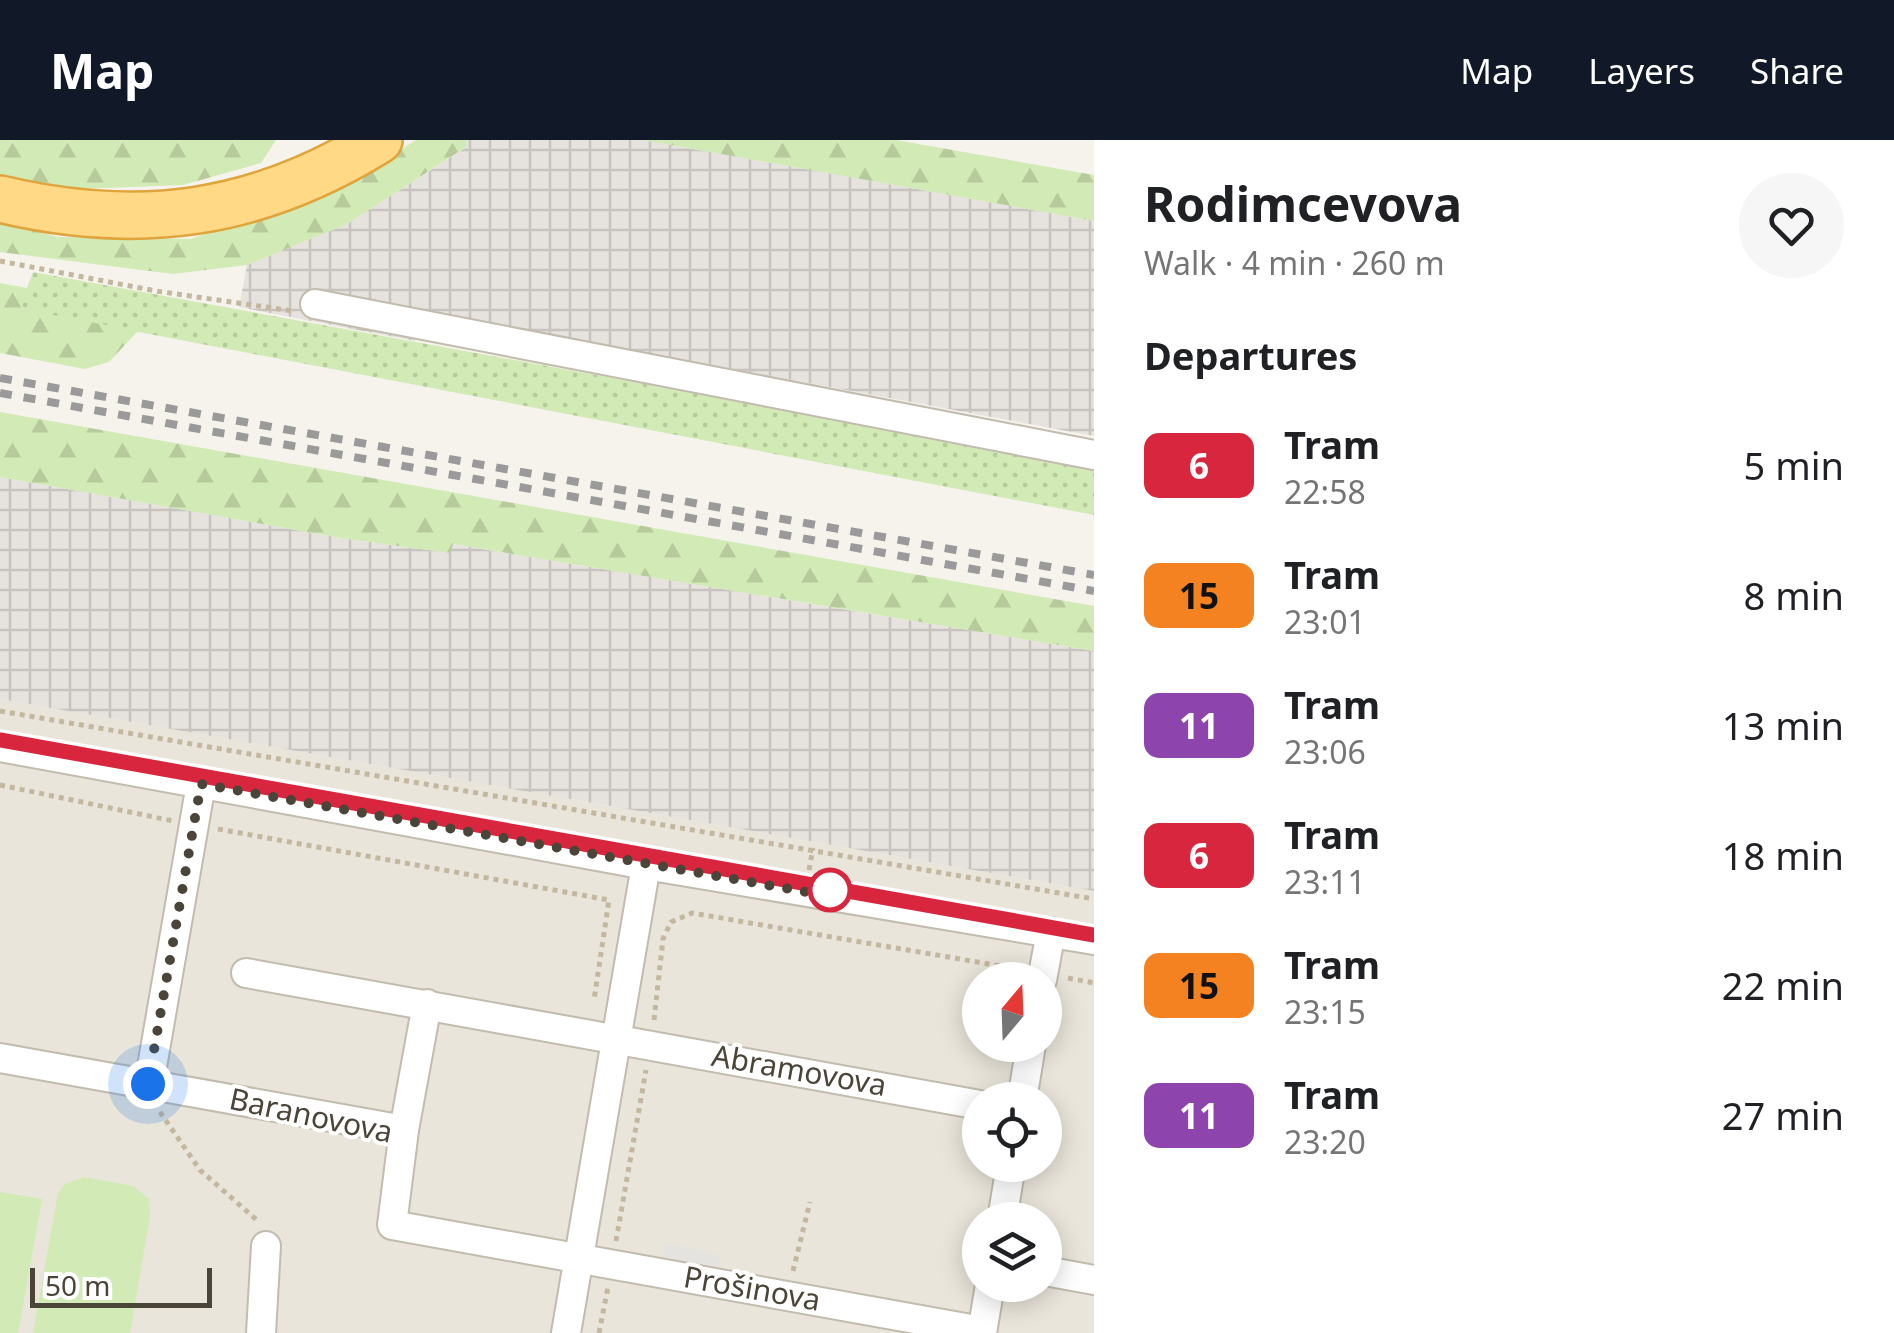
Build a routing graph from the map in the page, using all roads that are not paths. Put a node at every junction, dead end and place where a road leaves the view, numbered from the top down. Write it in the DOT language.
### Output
graph roads {
  1 [pos="306,140"];
  2 [pos="379,140"];
  3 [pos="275,191"];
  4 [pos="0,200"];
  5 [pos="315,304"];
  6 [pos="1094,454"];
  7 [pos="0,747"];
  8 [pos="201,784"];
  9 [pos="646,865"];
  10 [pos="1050,932"];
  11 [pos="1094,940"];
  12 [pos="1045,962"];
  13 [pos="246,972"];
  14 [pos="426,1004"];
  15 [pos="618,1038"];
  16 [pos="0,1058"];
  17 [pos="144,1084"];
  18 [pos="962,1101"];
  19 [pos="404,1130"];
  20 [pos="266,1246"];
  21 [pos="580,1257"];
  22 [pos="1062,1274"];
  23 [pos="1094,1280"];
  24 [pos="987,1302"];
  25 [pos="982,1332"];
  26 [pos="261,1333"];
  27 [pos="566,1333"];
  1 -- 3 [label="highway"];
  2 -- 3 [label="highway"];
  3 -- 4 [label="highway"];
  5 -- 6 [label="street"];
  7 -- 8 [label="street"];
  8 -- 9 [label="street"];
  8 -- 17 [label="street"];
  9 -- 10 [label="street"];
  9 -- 15 [label="street"];
  10 -- 11 [label="street"];
  10 -- 12 [label="street"];
  13 -- 14 [label="street"];
  14 -- 15 [label="street"];
  14 -- 19 [label="street"];
  15 -- 18 [label="street, Abramovova"];
  15 -- 21 [label="street"];
  16 -- 17 [label="street, Baranovova"];
  17 -- 19 [label="street, Baranovova"];
  19 -- 21 [label="street, Baranovova"];
  20 -- 26 [label="street"];
  21 -- 25 [label="street, Prošinova"];
  21 -- 27 [label="street"];
  22 -- 23 [label="street"];
  24 -- 25 [label="street"];
}
